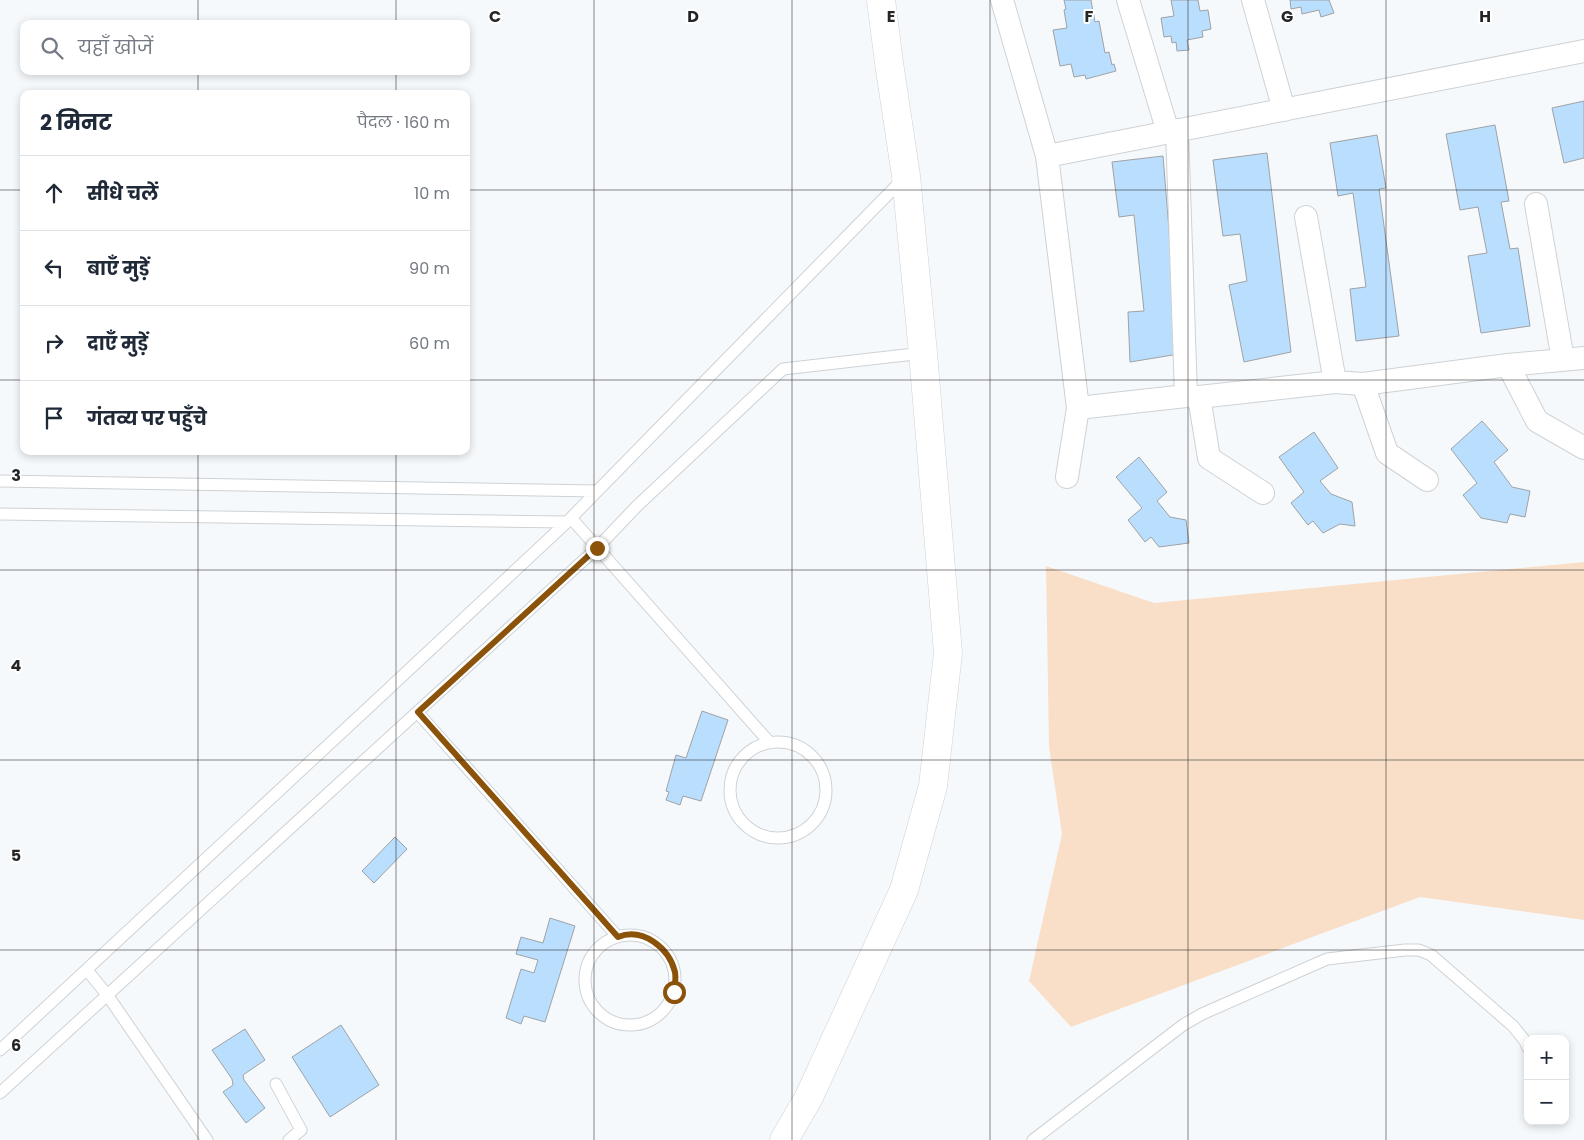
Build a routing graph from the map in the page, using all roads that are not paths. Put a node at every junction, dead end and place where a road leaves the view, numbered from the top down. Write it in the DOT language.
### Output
graph roads {
  1 [pos="881,0"];
  2 [pos="1002,0"];
  3 [pos="1128,0"];
  4 [pos="1253,0"];
  5 [pos="1584,51"];
  6 [pos="1284,110"];
  7 [pos="1172,131"];
  8 [pos="1047,156"];
  9 [pos="906,176"];
  10 [pos="1536,204"];
  11 [pos="1306,217"];
  12 [pos="923,353"];
  13 [pos="1574,359"];
  14 [pos="1508,365"];
  15 [pos="1335,382"];
  16 [pos="1363,384"];
  17 [pos="1193,397"];
  18 [pos="1078,408"];
  19 [pos="1584,448"];
  20 [pos="1067,477"];
  21 [pos="1427,480"];
  22 [pos="0,482"];
  23 [pos="597,491"];
  24 [pos="1263,493"];
  25 [pos="0,514"];
  26 [pos="569,520"];
  27 [pos="597,548"];
  28 [pos="418,712"];
  29 [pos="770,743"];
  30 [pos="618,937"];
  31 [pos="87,970"];
  32 [pos="108,996"];
  33 [pos="1524,1040"];
  34 [pos="0,1050"];
  35 [pos="276,1084"];
  36 [pos="0,1093"];
  37 [pos="207,1140"];
  38 [pos="289,1140"];
  39 [pos="784,1140"];
  40 [pos="1033,1140"];
  1 -- 9 [label="street"];
  2 -- 8 [label="street"];
  3 -- 7 [label="street"];
  4 -- 6 [label="street"];
  5 -- 6 [label="street"];
  6 -- 7 [label="street"];
  7 -- 8 [label="street"];
  7 -- 17 [label="street"];
  8 -- 18 [label="street"];
  9 -- 12 [label="street"];
  9 -- 23 [label="lane"];
  10 -- 13 [label="street"];
  11 -- 15 [label="street"];
  12 -- 27 [label="lane"];
  12 -- 39 [label="street"];
  13 -- 14 [label="street"];
  14 -- 16 [label="street"];
  14 -- 19 [label="street"];
  15 -- 16 [label="street"];
  15 -- 17 [label="street"];
  16 -- 21 [label="street"];
  17 -- 18 [label="street"];
  17 -- 24 [label="street"];
  18 -- 20 [label="street"];
  22 -- 23 [label="lane"];
  23 -- 26 [label="lane"];
  25 -- 26 [label="lane"];
  26 -- 27 [label="lane"];
  26 -- 31 [label="lane"];
  27 -- 28 [label="lane"];
  27 -- 29 [label="lane"];
  28 -- 30 [label="lane"];
  28 -- 32 [label="lane"];
  29 -- 29 [label="lane"];
  30 -- 30 [label="lane"];
  31 -- 32 [label="lane"];
  31 -- 34 [label="lane"];
  32 -- 36 [label="lane"];
  32 -- 37 [label="lane"];
  33 -- 40 [label="lane"];
  35 -- 38 [label="lane"];
}
